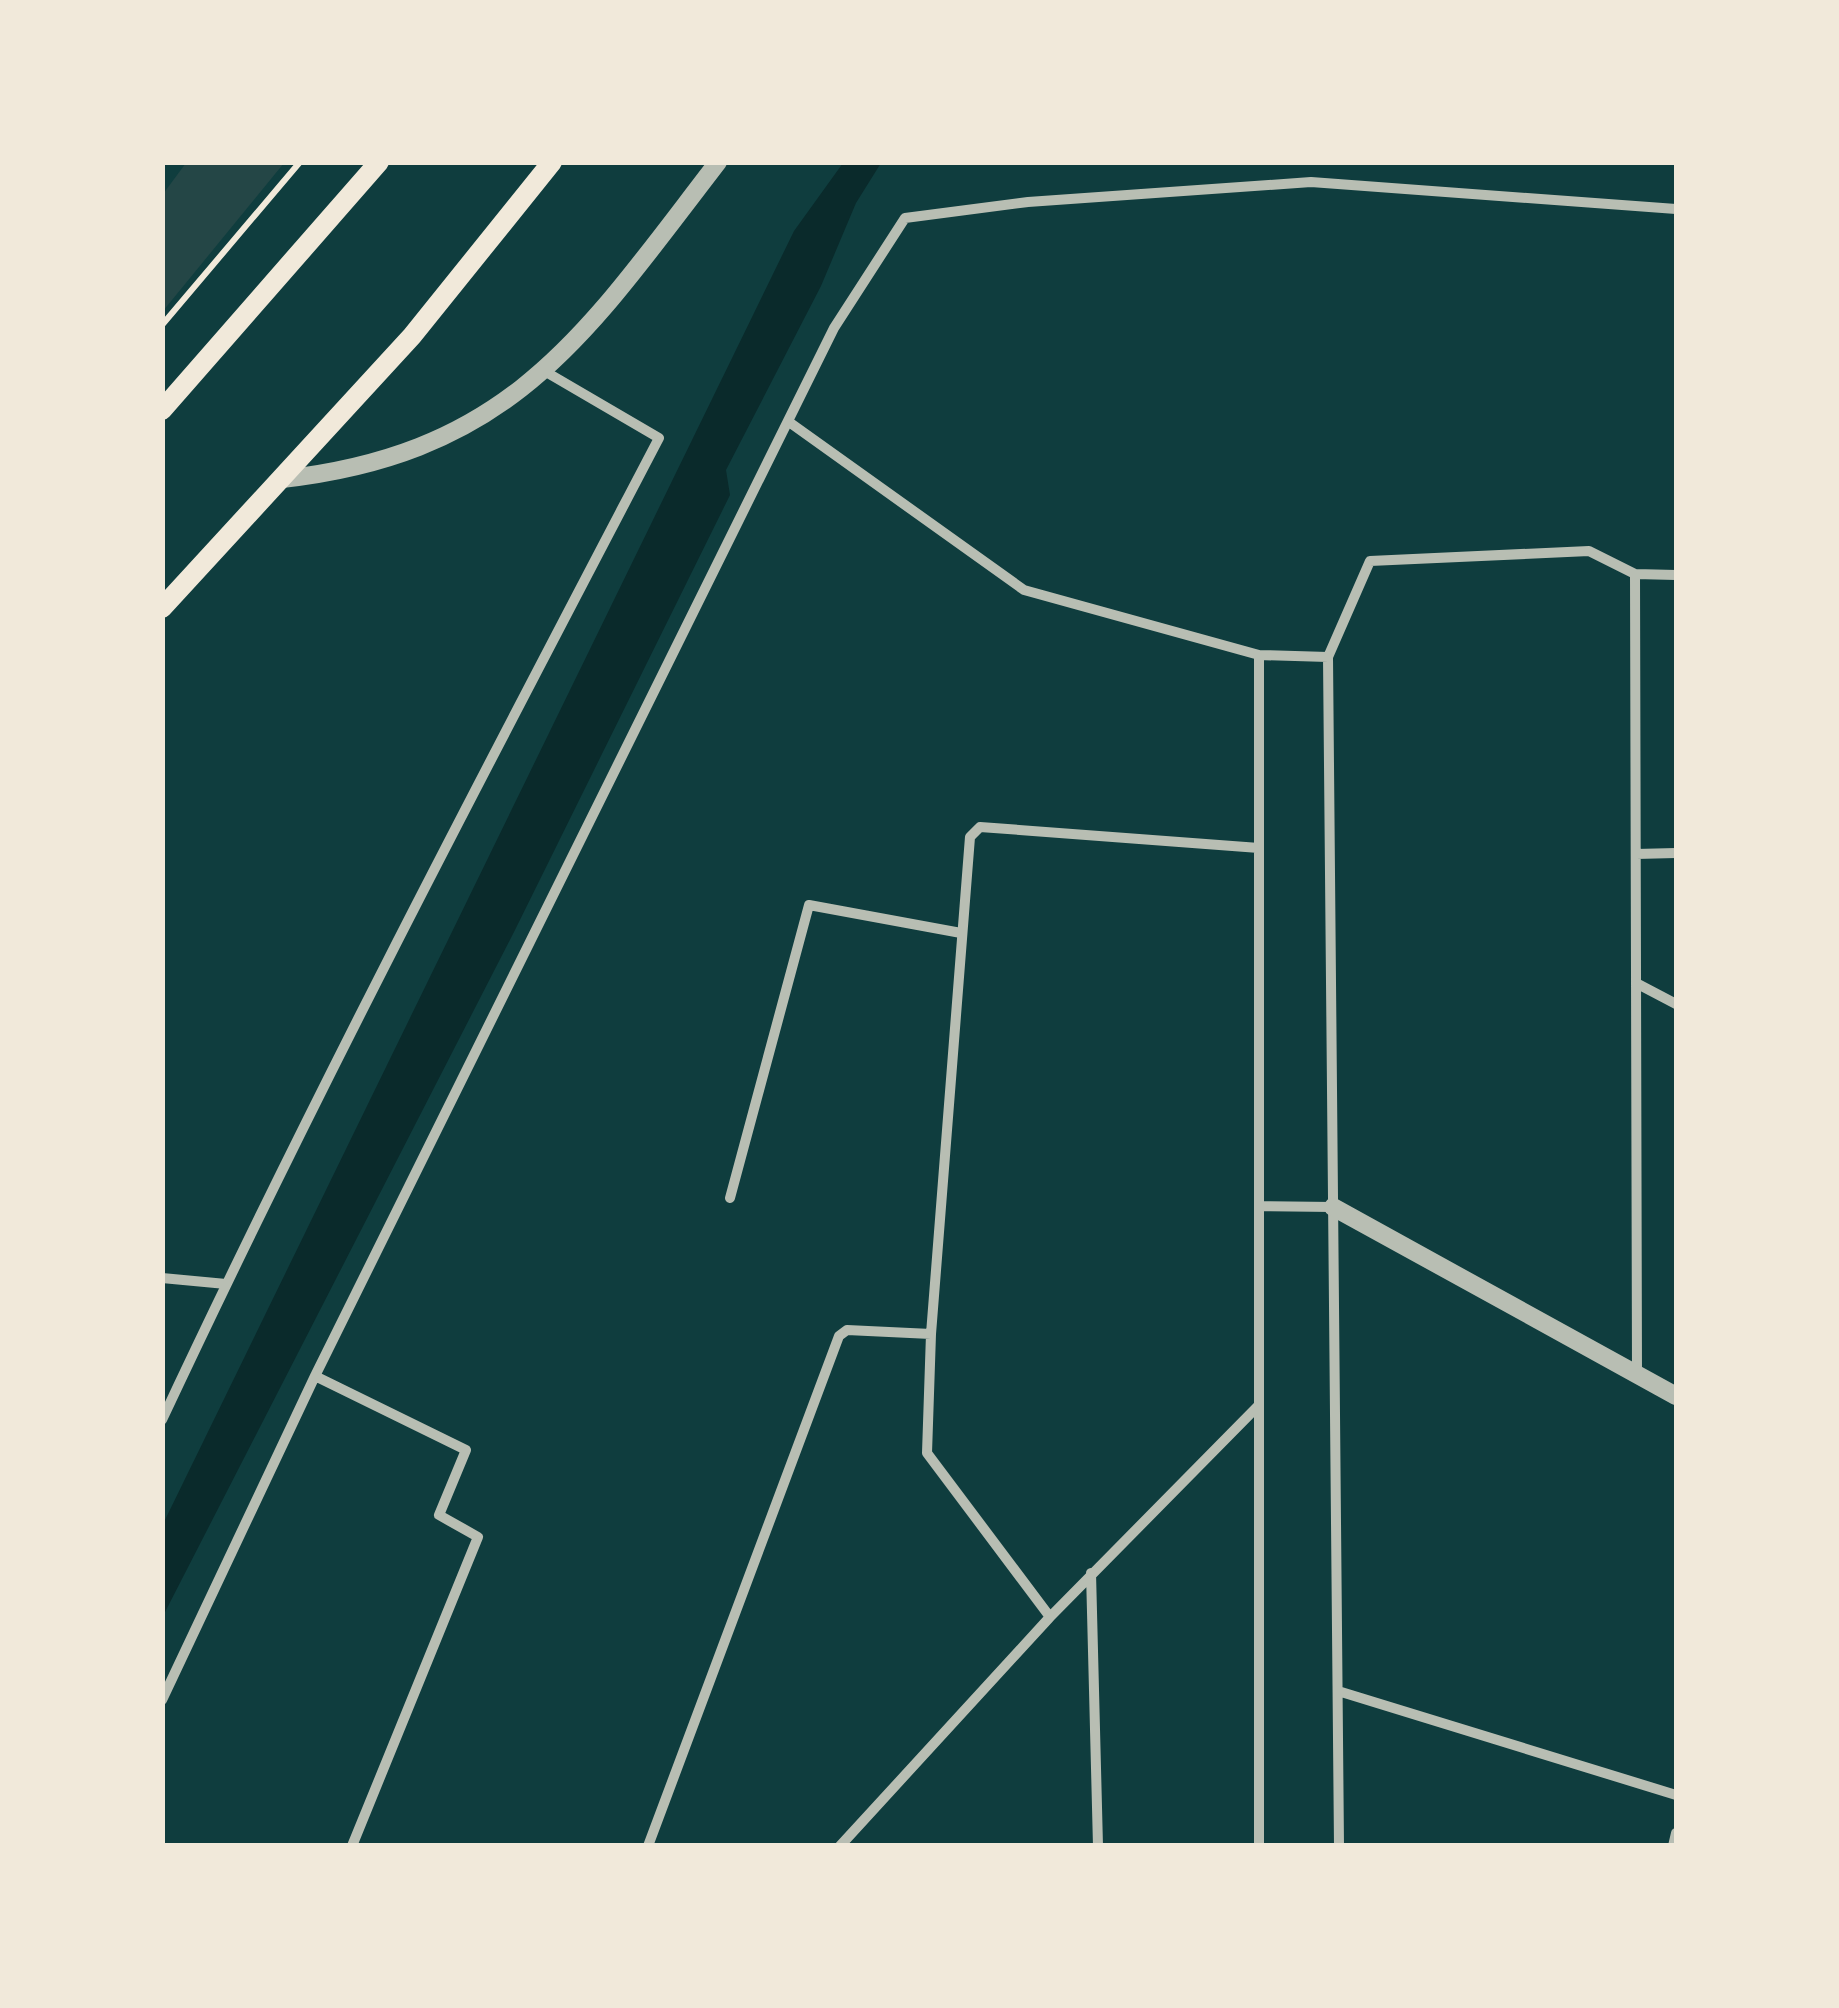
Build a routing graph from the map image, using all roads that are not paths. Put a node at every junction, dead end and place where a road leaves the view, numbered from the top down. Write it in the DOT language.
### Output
graph roads {
  1 [pos="378,162"];
  2 [pos="552,162"];
  3 [pos="718,162"];
  4 [pos="1676,210"];
  5 [pos="546,372"];
  6 [pos="162,410"];
  7 [pos="789,422"];
  8 [pos="282,479"];
  9 [pos="1635,574"];
  10 [pos="1676,575"];
  11 [pos="162,608"];
  12 [pos="1259,655"];
  13 [pos="1328,657"];
  14 [pos="1259,848"];
  15 [pos="1676,853"];
  16 [pos="1636,854"];
  17 [pos="961,933"];
  18 [pos="1636,983"];
  19 [pos="1676,1004"];
  20 [pos="730,1198"];
  21 [pos="1259,1206"];
  22 [pos="1334,1207"];
  23 [pos="162,1278"];
  24 [pos="226,1284"];
  25 [pos="930,1334"];
  26 [pos="1637,1374"];
  27 [pos="315,1376"];
  28 [pos="1676,1396"];
  29 [pos="1259,1404"];
  30 [pos="162,1420"];
  31 [pos="1091,1573"];
  32 [pos="1050,1617"];
  33 [pos="1338,1691"];
  34 [pos="162,1700"];
  35 [pos="1676,1795"];
  36 [pos="1676,1832"];
  37 [pos="352,1846"];
  38 [pos="648,1846"];
  39 [pos="840,1846"];
  40 [pos="1098,1846"];
  41 [pos="1259,1846"];
  42 [pos="1339,1846"];
  43 [pos="1673,1846"];
  1 -- 6 [label="main road"];
  2 -- 8 [label="main road"];
  3 -- 5 [label="street"];
  4 -- 7 [label="street"];
  5 -- 8 [label="street"];
  5 -- 24 [label="street"];
  7 -- 12 [label="street"];
  7 -- 27 [label="street"];
  8 -- 11 [label="main road"];
  9 -- 10 [label="street"];
  9 -- 13 [label="street"];
  9 -- 16 [label="street"];
  12 -- 13 [label="street"];
  12 -- 14 [label="street"];
  13 -- 22 [label="street"];
  14 -- 17 [label="street"];
  14 -- 21 [label="street"];
  15 -- 16 [label="street"];
  16 -- 18 [label="street"];
  17 -- 20 [label="street"];
  17 -- 25 [label="street"];
  18 -- 19 [label="street"];
  18 -- 26 [label="street"];
  21 -- 22 [label="street"];
  21 -- 29 [label="street"];
  22 -- 26 [label="street"];
  22 -- 33 [label="street"];
  23 -- 24 [label="street"];
  24 -- 30 [label="street"];
  25 -- 32 [label="street"];
  25 -- 38 [label="street"];
  26 -- 28 [label="street"];
  27 -- 34 [label="street"];
  27 -- 37 [label="street"];
  29 -- 31 [label="street"];
  29 -- 41 [label="street"];
  31 -- 32 [label="street"];
  31 -- 40 [label="street"];
  32 -- 39 [label="street"];
  33 -- 35 [label="street"];
  33 -- 42 [label="street"];
  36 -- 43 [label="street"];
}
